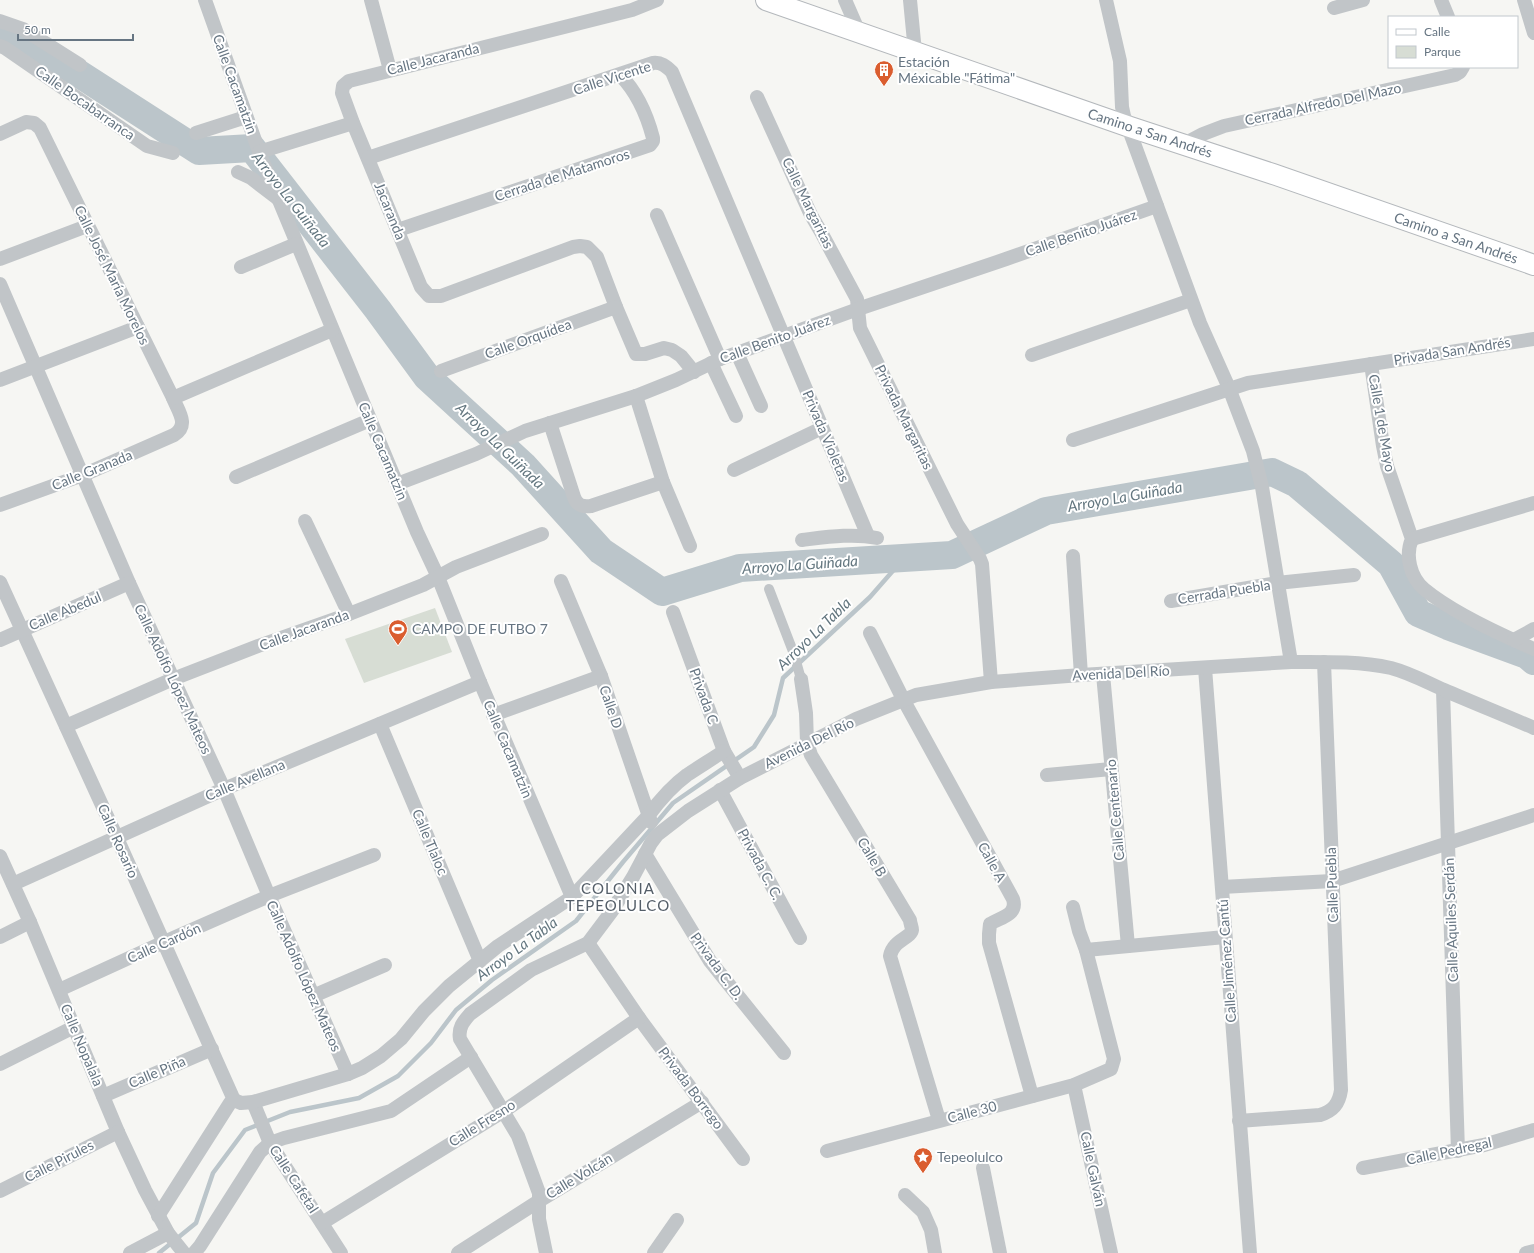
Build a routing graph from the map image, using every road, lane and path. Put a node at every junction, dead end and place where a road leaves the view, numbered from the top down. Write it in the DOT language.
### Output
graph roads {
  1 [pos="205,0"];
  2 [pos="371,0"];
  3 [pos="657,0"];
  4 [pos="766,0"];
  5 [pos="845,0"];
  6 [pos="910,0"];
  7 [pos="1106,0"];
  8 [pos="1363,0"];
  9 [pos="1441,0"];
  10 [pos="1524,0"];
  11 [pos="1334,8"];
  12 [pos="1448,16"];
  13 [pos="0,21"];
  14 [pos="859,32"];
  15 [pos="1534,33"];
  16 [pos="0,46"];
  17 [pos="915,52"];
  18 [pos="80,65"];
  19 [pos="1463,68"];
  20 [pos="390,70"];
  21 [pos="620,75"];
  22 [pos="758,96"];
  23 [pos="246,117"];
  24 [pos="353,123"];
  25 [pos="1127,126"];
  26 [pos="196,133"];
  27 [pos="0,134"];
  28 [pos="1184,144"];
  29 [pos="173,153"];
  30 [pos="260,154"];
  31 [pos="368,158"];
  32 [pos="238,172"];
  33 [pos="276,194"];
  34 [pos="1158,206"];
  35 [pos="657,215"];
  36 [pos="87,226"];
  37 [pos="398,230"];
  38 [pos="296,244"];
  39 [pos="0,259"];
  40 [pos="1534,265"];
  41 [pos="241,267"];
  42 [pos="0,284"];
  43 [pos="1191,300"];
  44 [pos="616,307"];
  45 [pos="858,309"];
  46 [pos="138,327"];
  47 [pos="332,330"];
  48 [pos="783,336"];
  49 [pos="1534,339"];
  50 [pos="737,353"];
  51 [pos="1032,355"];
  52 [pos="715,361"];
  53 [pos="1371,364"];
  54 [pos="35,366"];
  55 [pos="440,371"];
  56 [pos="694,372"];
  57 [pos="0,380"];
  58 [pos="1229,388"];
  59 [pos="636,396"];
  60 [pos="173,398"];
  61 [pos="761,406"];
  62 [pos="736,416"];
  63 [pos="370,420"];
  64 [pos="550,424"];
  65 [pos="822,428"];
  66 [pos="181,430"];
  67 [pos="1073,440"];
  68 [pos="734,470"];
  69 [pos="83,475"];
  70 [pos="236,477"];
  71 [pos="663,482"];
  72 [pos="397,484"];
  73 [pos="1534,503"];
  74 [pos="0,505"];
  75 [pos="305,521"];
  76 [pos="542,534"];
  77 [pos="1412,539"];
  78 [pos="802,540"];
  79 [pos="690,546"];
  80 [pos="1072,556"];
  81 [pos="1354,575"];
  82 [pos="438,577"];
  83 [pos="561,581"];
  84 [pos="0,582"];
  85 [pos="129,583"];
  86 [pos="1277,583"];
  87 [pos="769,589"];
  88 [pos="1171,601"];
  89 [pos="673,612"];
  90 [pos="348,614"];
  91 [pos="1534,629"];
  92 [pos="22,630"];
  93 [pos="870,633"];
  94 [pos="0,640"];
  95 [pos="1514,640"];
  96 [pos="1534,649"];
  97 [pos="1290,662"];
  98 [pos="1324,662"];
  99 [pos="1205,668"];
  100 [pos="1103,674"];
  101 [pos="1081,675"];
  102 [pos="601,676"];
  103 [pos="801,678"];
  104 [pos="173,679"];
  105 [pos="480,682"];
  106 [pos="991,682"];
  107 [pos="1443,690"];
  108 [pos="903,699"];
  109 [pos="494,715"];
  110 [pos="380,724"];
  111 [pos="66,726"];
  112 [pos="1534,728"];
  113 [pos="808,743"];
  114 [pos="725,753"];
  115 [pos="1111,769"];
  116 [pos="737,773"];
  117 [pos="1047,775"];
  118 [pos="224,789"];
  119 [pos="720,790"];
  120 [pos="1534,815"];
  121 [pos="653,825"];
  122 [pos="117,838"];
  123 [pos="1448,843"];
  124 [pos="645,854"];
  125 [pos="0,856"];
  126 [pos="374,856"];
  127 [pos="1332,881"];
  128 [pos="13,884"];
  129 [pos="1222,887"];
  130 [pos="269,896"];
  131 [pos="572,897"];
  132 [pos="1073,907"];
  133 [pos="30,922"];
  134 [pos="0,937"];
  135 [pos="1225,937"];
  136 [pos="800,938"];
  137 [pos="164,942"];
  138 [pos="588,943"];
  139 [pos="1128,946"];
  140 [pos="1086,950"];
  141 [pos="480,961"];
  142 [pos="385,965"];
  143 [pos="59,990"];
  144 [pos="313,996"];
  145 [pos="639,1018"];
  146 [pos="74,1027"];
  147 [pos="212,1049"];
  148 [pos="784,1054"];
  149 [pos="471,1057"];
  150 [pos="0,1064"];
  151 [pos="348,1074"];
  152 [pos="1074,1085"];
  153 [pos="103,1096"];
  154 [pos="1032,1096"];
  155 [pos="234,1100"];
  156 [pos="702,1102"];
  157 [pos="255,1107"];
  158 [pos="504,1111"];
  159 [pos="939,1120"];
  160 [pos="1239,1120"];
  161 [pos="1534,1130"];
  162 [pos="118,1132"];
  163 [pos="268,1140"];
  164 [pos="827,1151"];
  165 [pos="1458,1151"];
  166 [pos="743,1159"];
  167 [pos="984,1168"];
  168 [pos="1363,1168"];
  169 [pos="0,1191"];
  170 [pos="905,1194"];
  171 [pos="539,1201"];
  172 [pos="158,1216"];
  173 [pos="677,1220"];
  174 [pos="322,1223"];
  175 [pos="170,1235"];
  176 [pos="1534,1251"];
  177 [pos="186,1252"];
  178 [pos="130,1253"];
  179 [pos="341,1253"];
  180 [pos="458,1253"];
  181 [pos="546,1253"];
  182 [pos="654,1253"];
  183 [pos="935,1253"];
  184 [pos="1000,1253"];
  185 [pos="1111,1253"];
  186 [pos="1250,1253"];
  187 [pos="1526,1253"];
  1 -- 23 [label="street, Calle Cacamatzin"];
  2 -- 20 [label="street"];
  3 -- 20 [label="street, Calle Jacaranda"];
  4 -- 14 [label="main road, Camino a San Andrés"];
  5 -- 14 [label="street"];
  6 -- 17 [label="street"];
  7 -- 25 [label="street"];
  8 -- 11 [label="street"];
  9 -- 12 [label="street"];
  10 -- 15 [label="street"];
  13 -- 18 [label="street"];
  14 -- 17 [label="main road, Camino a San Andrés"];
  16 -- 29 [label="street, Calle Bocabarranca"];
  17 -- 25 [label="main road, Camino a San Andrés"];
  19 -- 28 [label="street, Cerrada Alfredo Del Mazo"];
  20 -- 24 [label="street, Calle Jacaranda"];
  21 -- 31 [label="street, Calle Vicente"];
  21 -- 37 [label="street, Cerrada de Matamoros"];
  21 -- 48 [label="street, Calle Vicente"];
  22 -- 45 [label="street, Calle Margaritas"];
  23 -- 26 [label="street"];
  23 -- 30 [label="street, Calle Cacamatzin"];
  24 -- 30 [label="street"];
  24 -- 31 [label="street, Jacaranda"];
  25 -- 28 [label="main road, Camino a San Andrés"];
  25 -- 34 [label="street"];
  27 -- 36 [label="street, Calle José María Morelos"];
  28 -- 40 [label="main road, Camino a San Andrés"];
  30 -- 33 [label="street, Calle Cacamatzin"];
  31 -- 37 [label="street, Jacaranda"];
  32 -- 33 [label="street"];
  33 -- 38 [label="street, Calle Cacamatzin"];
  34 -- 43 [label="street"];
  34 -- 45 [label="street, Calle Benito Juárez"];
  35 -- 52 [label="street"];
  36 -- 39 [label="street"];
  36 -- 46 [label="street, Calle José María Morelos"];
  37 -- 44 [label="street, Jacaranda"];
  38 -- 41 [label="street"];
  38 -- 47 [label="street, Calle Cacamatzin"];
  42 -- 54 [label="street, Calle Adolfo López Mateos"];
  43 -- 51 [label="street"];
  43 -- 58 [label="street"];
  44 -- 55 [label="street, Calle Orquídea"];
  44 -- 56 [label="street"];
  45 -- 48 [label="street, Calle Benito Juárez"];
  45 -- 106 [label="street, Privada Margaritas"];
  46 -- 54 [label="street"];
  46 -- 60 [label="street, Calle José María Morelos"];
  47 -- 60 [label="street"];
  47 -- 63 [label="street, Calle Cacamatzin"];
  48 -- 50 [label="street, Calle Benito Juárez"];
  48 -- 65 [label="street, Privada Violetas"];
  49 -- 53 [label="street, Privada San Andrés"];
  50 -- 52 [label="street, Calle Benito Juárez"];
  50 -- 61 [label="street"];
  52 -- 56 [label="street, Calle Benito Juárez"];
  52 -- 62 [label="street"];
  53 -- 58 [label="street, Privada San Andrés"];
  53 -- 77 [label="street, Calle 1 de Mayo"];
  54 -- 57 [label="street"];
  54 -- 69 [label="street, Calle Adolfo López Mateos"];
  56 -- 59 [label="street, Calle Benito Juárez"];
  58 -- 67 [label="street, Privada San Andrés"];
  58 -- 86 [label="street"];
  59 -- 64 [label="street, Calle Benito Juárez"];
  59 -- 71 [label="street"];
  60 -- 66 [label="street, Calle José María Morelos"];
  63 -- 70 [label="street"];
  63 -- 72 [label="street, Calle Cacamatzin"];
  64 -- 71 [label="street"];
  64 -- 72 [label="street, Calle Benito Juárez"];
  65 -- 68 [label="street"];
  65 -- 78 [label="street, Privada Violetas"];
  66 -- 69 [label="street, Calle Granada"];
  69 -- 74 [label="street, Calle Granada"];
  69 -- 85 [label="street, Calle Adolfo López Mateos"];
  71 -- 79 [label="street"];
  72 -- 82 [label="street, Calle Cacamatzin"];
  73 -- 77 [label="street"];
  75 -- 90 [label="street"];
  76 -- 82 [label="street, Calle Jacaranda"];
  77 -- 95 [label="street, Calle 1 de Mayo"];
  80 -- 101 [label="street"];
  81 -- 86 [label="street, Cerrada Puebla"];
  82 -- 90 [label="street, Calle Jacaranda"];
  82 -- 105 [label="street, Calle Cacamatzin"];
  83 -- 102 [label="street, Calle D"];
  84 -- 92 [label="street, Calle Rosario"];
  85 -- 92 [label="street, Calle Abedul"];
  85 -- 104 [label="street, Calle Adolfo López Mateos"];
  86 -- 88 [label="street, Cerrada Puebla"];
  86 -- 97 [label="street"];
  87 -- 103 [label="street, Calle B"];
  89 -- 114 [label="street, Privada C"];
  90 -- 104 [label="street, Calle Jacaranda"];
  91 -- 95 [label="street"];
  92 -- 94 [label="street, Calle Abedul"];
  92 -- 111 [label="street, Calle Rosario"];
  93 -- 108 [label="street, Calle A"];
  95 -- 96 [label="street, Calle 1 de Mayo"];
  97 -- 98 [label="street, Avenida Del Río"];
  97 -- 99 [label="street, Avenida Del Río"];
  98 -- 107 [label="street, Avenida Del Río"];
  98 -- 127 [label="street, Calle Puebla"];
  99 -- 100 [label="street, Avenida Del Río"];
  99 -- 129 [label="street, Calle Jiménez Cantú"];
  100 -- 101 [label="street, Avenida Del Río"];
  100 -- 115 [label="street, Calle Centenario"];
  101 -- 106 [label="street, Avenida Del Río"];
  102 -- 109 [label="street"];
  102 -- 121 [label="street, Calle D"];
  103 -- 113 [label="street, Calle B"];
  104 -- 111 [label="street, Calle Jacaranda"];
  104 -- 118 [label="street, Calle Adolfo López Mateos"];
  105 -- 109 [label="street, Calle Cacamatzin"];
  105 -- 110 [label="street, Calle Avellana"];
  106 -- 108 [label="street, Avenida Del Río"];
  107 -- 112 [label="street, Avenida Del Río"];
  107 -- 123 [label="street, Calle Aquiles Serdán"];
  108 -- 113 [label="street, Avenida Del Río"];
  108 -- 154 [label="street, Calle A"];
  109 -- 131 [label="street, Calle Cacamatzin"];
  110 -- 118 [label="street, Calle Avellana"];
  110 -- 141 [label="street, Calle Tlaloc"];
  111 -- 122 [label="street, Calle Rosario"];
  113 -- 116 [label="street, Avenida Del Río"];
  113 -- 159 [label="street, Calle B"];
  114 -- 116 [label="street, Privada C"];
  114 -- 121 [label="street"];
  115 -- 117 [label="street"];
  115 -- 139 [label="street, Calle Centenario"];
  116 -- 119 [label="street, Avenida Del Río"];
  118 -- 122 [label="street, Calle Avellana"];
  118 -- 130 [label="street, Calle Adolfo López Mateos"];
  119 -- 121 [label="street, Avenida Del Río"];
  119 -- 136 [label="street, Privada C. C."];
  120 -- 123 [label="street"];
  121 -- 124 [label="street, Avenida Del Río"];
  121 -- 131 [label="street"];
  122 -- 128 [label="street, Calle Avellana"];
  122 -- 137 [label="street, Calle Rosario"];
  123 -- 127 [label="street"];
  123 -- 165 [label="street, Calle Aquiles Serdán"];
  124 -- 138 [label="street, Avenida Del Río"];
  124 -- 148 [label="street, Privada C. D."];
  125 -- 128 [label="street, Calle Nopalala"];
  126 -- 130 [label="street, Calle Cardón"];
  127 -- 129 [label="street"];
  127 -- 160 [label="street, Calle Puebla"];
  128 -- 133 [label="street, Calle Nopalala"];
  129 -- 135 [label="street, Calle Jiménez Cantú"];
  130 -- 137 [label="street, Calle Cardón"];
  130 -- 144 [label="street, Calle Adolfo López Mateos"];
  131 -- 141 [label="street"];
  132 -- 140 [label="street"];
  133 -- 134 [label="street"];
  133 -- 143 [label="street, Calle Nopalala"];
  135 -- 139 [label="street"];
  135 -- 160 [label="street, Calle Jiménez Cantú"];
  137 -- 143 [label="street, Calle Cardón"];
  137 -- 147 [label="street, Calle Rosario"];
  138 -- 145 [label="street, Privada Borrego"];
  138 -- 149 [label="street, Avenida Del Río"];
  139 -- 140 [label="street"];
  140 -- 152 [label="street, Calle 30"];
  141 -- 151 [label="street"];
  142 -- 144 [label="street"];
  143 -- 146 [label="street, Calle Nopalala"];
  144 -- 151 [label="street, Calle Adolfo López Mateos"];
  145 -- 156 [label="street, Privada Borrego"];
  145 -- 158 [label="street, Calle Fresno"];
  146 -- 150 [label="street"];
  146 -- 153 [label="street, Calle Nopalala"];
  147 -- 153 [label="street, Calle Piña"];
  147 -- 155 [label="street, Calle Rosario"];
  149 -- 158 [label="street"];
  149 -- 163 [label="street"];
  151 -- 157 [label="street"];
  152 -- 154 [label="street, Calle 30"];
  152 -- 185 [label="street, Calle Galván"];
  153 -- 162 [label="street, Calle Nopalala"];
  154 -- 159 [label="street, Calle 30"];
  155 -- 157 [label="street"];
  155 -- 172 [label="street"];
  156 -- 166 [label="street, Privada Borrego"];
  156 -- 171 [label="street, Calle Volcán"];
  157 -- 163 [label="street, Calle Cafetal"];
  158 -- 171 [label="street"];
  158 -- 174 [label="street, Calle Fresno"];
  159 -- 164 [label="street, Calle 30"];
  160 -- 186 [label="street, Calle Jiménez Cantú"];
  161 -- 165 [label="street, Calle Pedregal"];
  162 -- 169 [label="street, Calle Pirules"];
  162 -- 172 [label="street, Calle Nopalala"];
  163 -- 174 [label="street, Calle Cafetal"];
  163 -- 177 [label="street"];
  165 -- 168 [label="street, Calle Pedregal"];
  167 -- 184 [label="street"];
  170 -- 183 [label="street"];
  171 -- 180 [label="street, Calle Volcán"];
  171 -- 181 [label="street"];
  172 -- 175 [label="street, Calle Nopalala"];
  173 -- 182 [label="street"];
  174 -- 179 [label="street, Calle Cafetal"];
  175 -- 177 [label="street, Calle Nopalala"];
  175 -- 178 [label="street"];
  176 -- 187 [label="street"];
}
